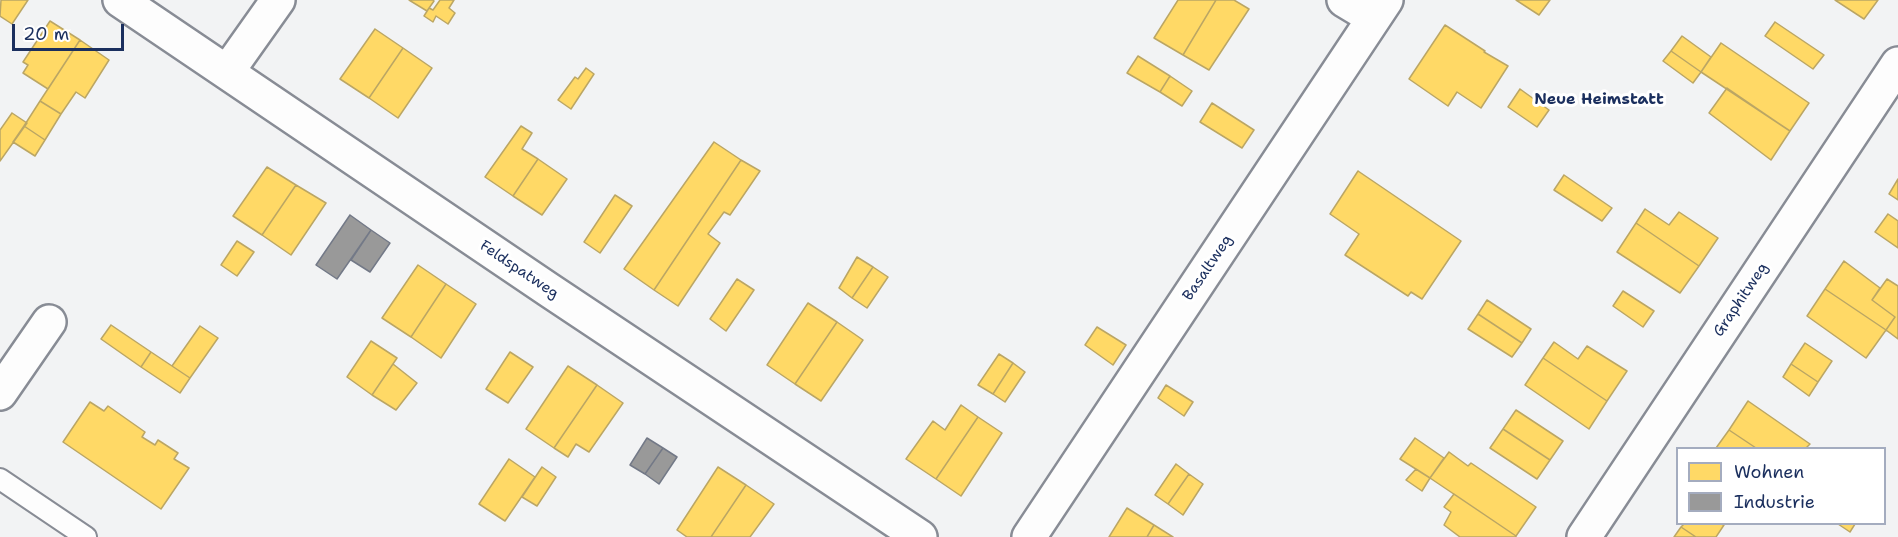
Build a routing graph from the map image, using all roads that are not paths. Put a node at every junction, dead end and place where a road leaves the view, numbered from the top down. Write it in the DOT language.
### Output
graph roads {
  1 [pos="120,0"];
  2 [pos="278,0"];
  3 [pos="1344,0"];
  4 [pos="1380,9"];
  5 [pos="1898,64"];
  6 [pos="228,72"];
  7 [pos="49,322"];
  8 [pos="0,393"];
  9 [pos="0,479"];
  10 [pos="86,537"];
  11 [pos="920,537"];
  12 [pos="1029,537"];
  13 [pos="1584,537"];
  1 -- 6 [label="street, Feldspatweg"];
  2 -- 6 [label="street"];
  3 -- 4 [label="street"];
  4 -- 12 [label="street, Basaltweg"];
  5 -- 13 [label="street, Graphitweg"];
  6 -- 11 [label="street, Feldspatweg"];
  7 -- 8 [label="street"];
  9 -- 10 [label="lane"];
}
